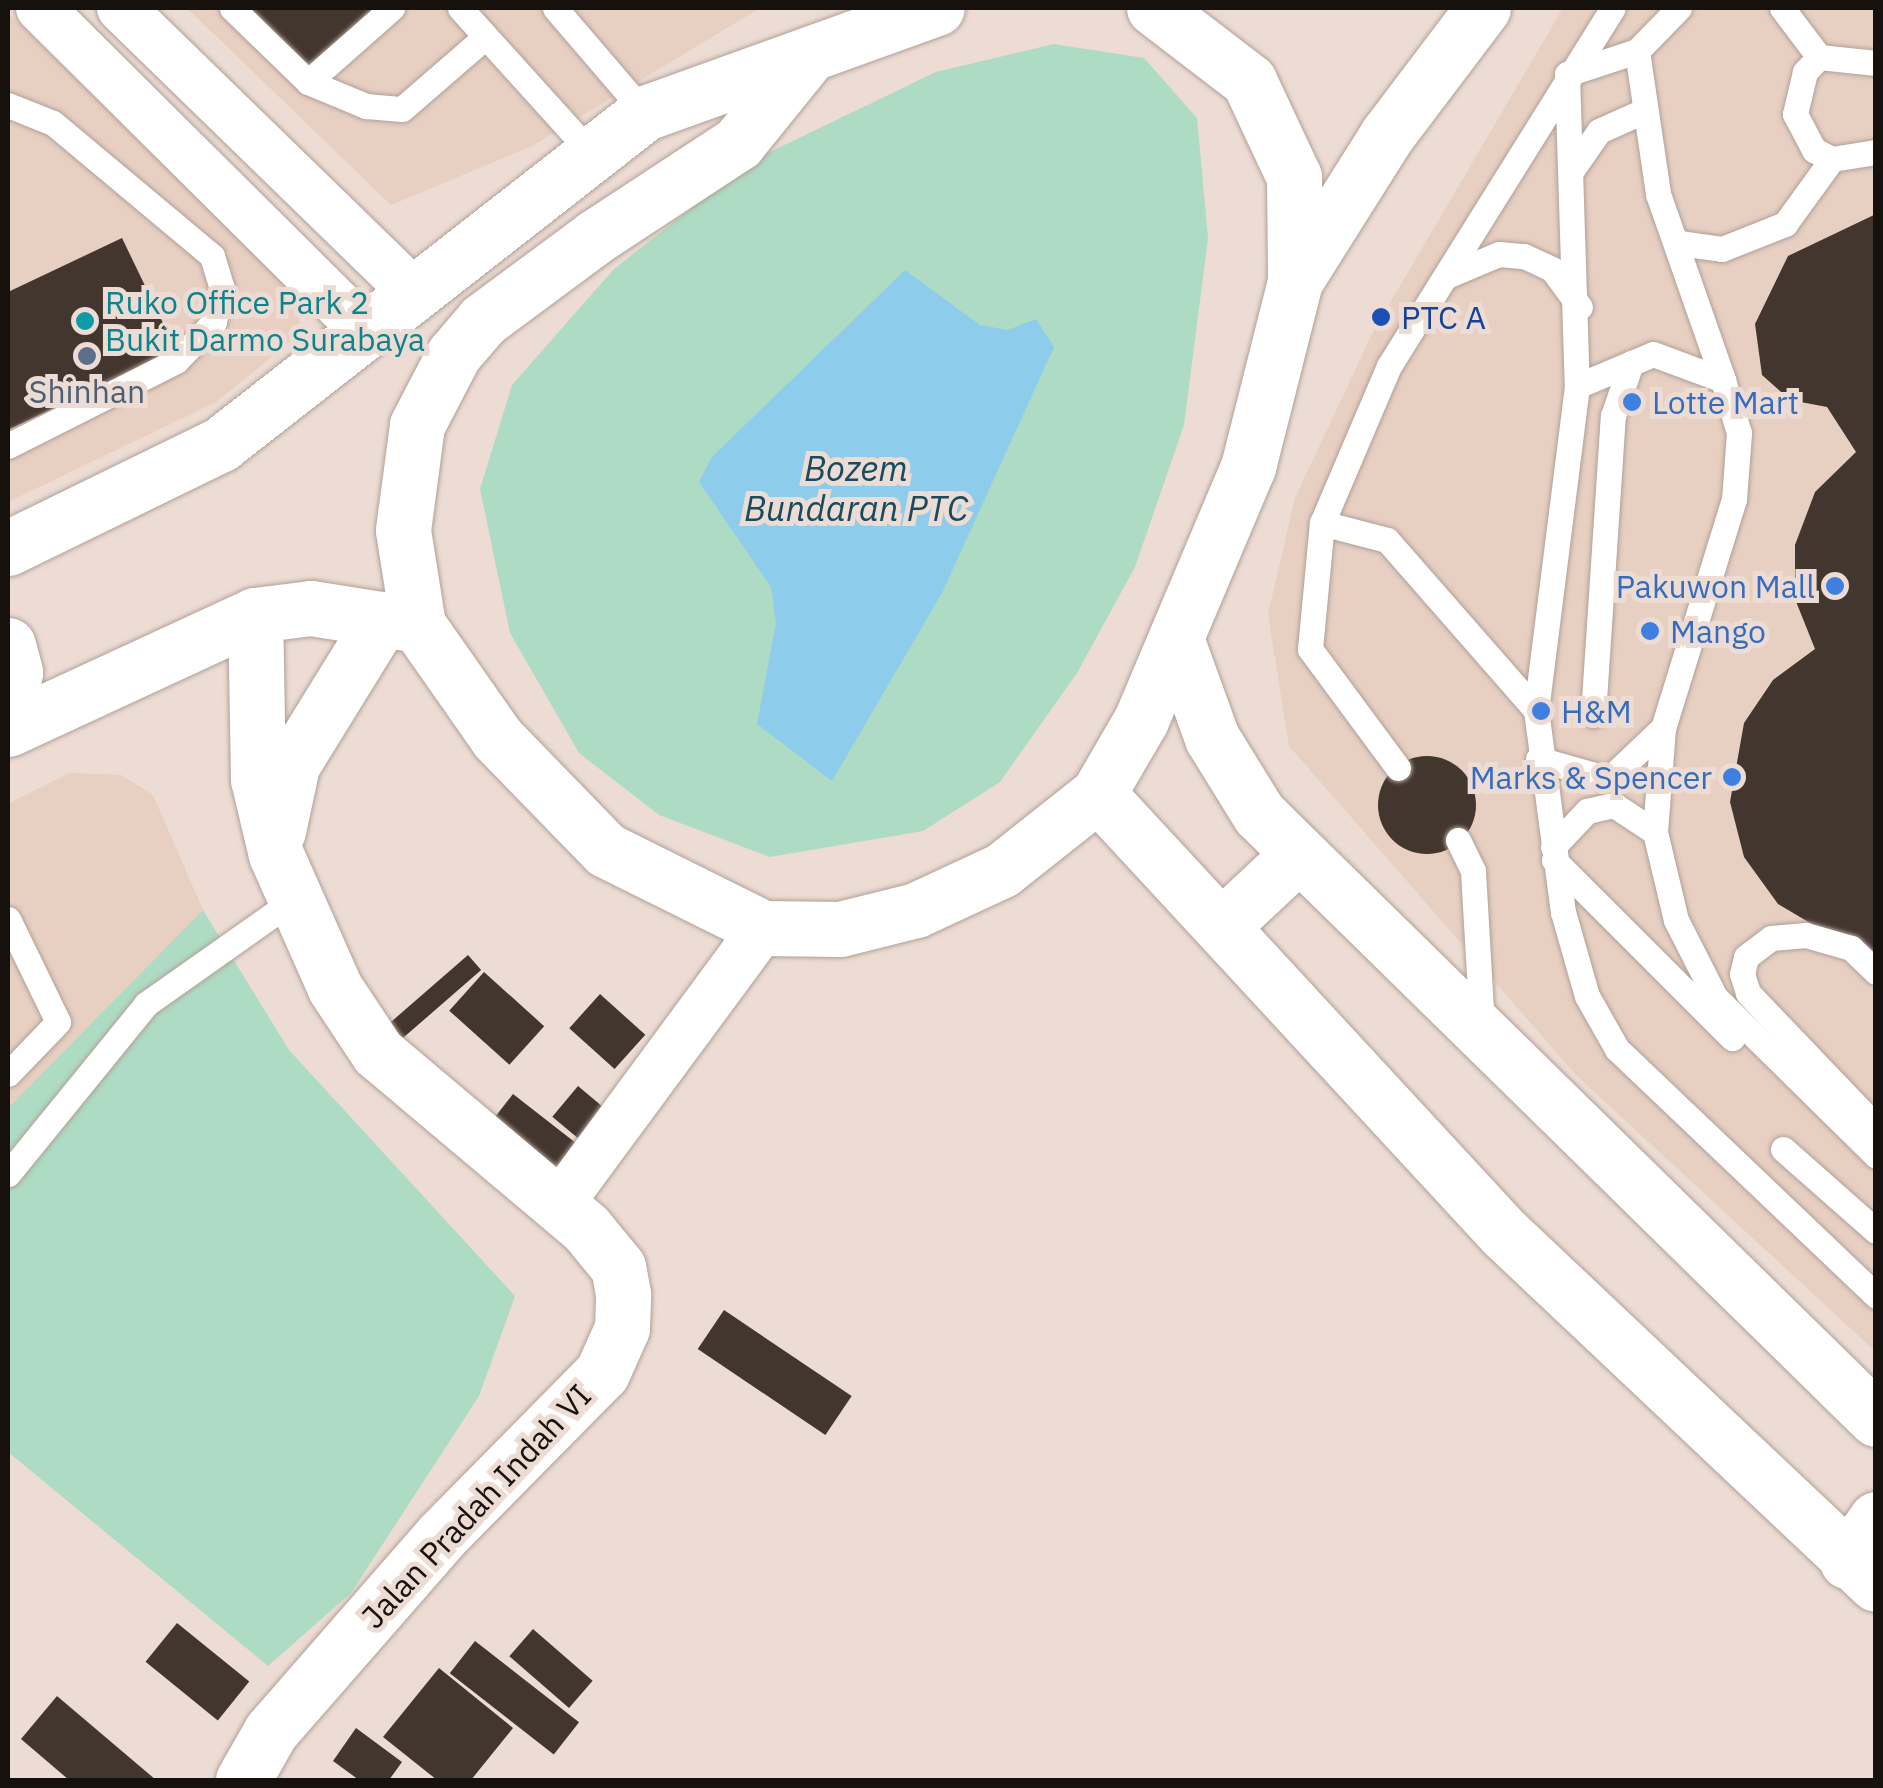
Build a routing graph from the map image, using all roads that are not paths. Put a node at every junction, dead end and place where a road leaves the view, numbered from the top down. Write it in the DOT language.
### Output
graph roads {
  1 [pos="40,8"];
  2 [pos="120,8"];
  3 [pos="232,8"];
  4 [pos="392,8"];
  5 [pos="460,8"];
  6 [pos="555,8"];
  7 [pos="936,8"];
  8 [pos="1154,8"];
  9 [pos="1482,8"];
  10 [pos="1613,8"];
  11 [pos="1679,8"];
  12 [pos="1782,8"];
  13 [pos="864,20"];
  14 [pos="485,37"];
  15 [pos="812,50"];
  16 [pos="1637,51"];
  17 [pos="1820,58"];
  18 [pos="1876,63"];
  19 [pos="1566,74"];
  20 [pos="308,82"];
  21 [pos="8,105"];
  22 [pos="1641,112"];
  23 [pos="646,113"];
  24 [pos="588,151"];
  25 [pos="1876,152"];
  26 [pos="1832,159"];
  27 [pos="1572,170"];
  28 [pos="1679,242"];
  29 [pos="1449,275"];
  30 [pos="1295,282"];
  31 [pos="413,292"];
  32 [pos="1580,307"];
  33 [pos="365,331"];
  34 [pos="1631,363"];
  35 [pos="1723,380"];
  36 [pos="1577,386"];
  37 [pos="8,446"];
  38 [pos="1322,523"];
  39 [pos="8,548"];
  40 [pos="255,616"];
  41 [pos="400,622"];
  42 [pos="1178,644"];
  43 [pos="8,645"];
  44 [pos="1536,710"];
  45 [pos="8,711"];
  46 [pos="1593,715"];
  47 [pos="1663,728"];
  48 [pos="8,729"];
  49 [pos="1538,759"];
  50 [pos="1398,768"];
  51 [pos="1098,794"];
  52 [pos="1655,832"];
  53 [pos="1458,840"];
  54 [pos="274,848"];
  55 [pos="1299,854"];
  56 [pos="1554,854"];
  57 [pos="296,899"];
  58 [pos="8,918"];
  59 [pos="1223,925"];
  60 [pos="763,928"];
  61 [pos="1876,972"];
  62 [pos="1482,1038"];
  63 [pos="8,1074"];
  64 [pos="1876,1128"];
  65 [pos="1782,1150"];
  66 [pos="1876,1156"];
  67 [pos="8,1174"];
  68 [pos="1876,1177"];
  69 [pos="560,1203"];
  70 [pos="1876,1231"];
  71 [pos="1876,1296"];
  72 [pos="1876,1419"];
  73 [pos="1866,1555"];
  74 [pos="243,1780"];
  1 -- 33 [label="street"];
  2 -- 31 [label="street"];
  3 -- 20 [label="lane"];
  4 -- 20 [label="lane"];
  5 -- 14 [label="lane"];
  6 -- 23 [label="lane"];
  7 -- 13 [label="main road"];
  8 -- 30 [label="main road"];
  9 -- 30 [label="main road"];
  10 -- 19 [label="lane"];
  11 -- 16 [label="lane"];
  12 -- 17 [label="lane"];
  13 -- 15 [label="main road"];
  14 -- 20 [label="lane"];
  14 -- 24 [label="lane"];
  15 -- 23 [label="main road"];
  15 -- 41 [label="main road"];
  16 -- 19 [label="lane"];
  16 -- 22 [label="lane"];
  17 -- 18 [label="lane"];
  17 -- 26 [label="lane"];
  19 -- 27 [label="lane"];
  19 -- 29 [label="lane"];
  21 -- 37 [label="lane"];
  22 -- 27 [label="lane"];
  22 -- 28 [label="lane"];
  23 -- 24 [label="main road"];
  24 -- 31 [label="main road"];
  25 -- 26 [label="lane"];
  26 -- 28 [label="lane"];
  27 -- 32 [label="lane"];
  28 -- 35 [label="lane"];
  29 -- 32 [label="lane"];
  29 -- 38 [label="lane"];
  30 -- 42 [label="main road"];
  31 -- 33 [label="main road"];
  32 -- 36 [label="lane"];
  33 -- 39 [label="main road"];
  34 -- 35 [label="lane"];
  34 -- 36 [label="lane"];
  34 -- 46 [label="lane"];
  35 -- 47 [label="lane"];
  36 -- 44 [label="lane"];
  38 -- 44 [label="lane"];
  38 -- 50 [label="lane"];
  40 -- 41 [label="main road"];
  40 -- 48 [label="main road"];
  40 -- 54 [label="main road, Jalan Pradah Indah VI"];
  41 -- 54 [label="main road"];
  41 -- 60 [label="main road"];
  42 -- 51 [label="main road"];
  42 -- 55 [label="main road"];
  43 -- 45 [label="main road"];
  44 -- 49 [label="lane"];
  47 -- 49 [label="lane"];
  47 -- 52 [label="lane"];
  49 -- 56 [label="lane"];
  51 -- 59 [label="main road"];
  51 -- 60 [label="main road"];
  52 -- 56 [label="lane"];
  52 -- 66 [label="lane"];
  53 -- 62 [label="lane"];
  54 -- 57 [label="main road, Jalan Pradah Indah VI"];
  55 -- 59 [label="main road"];
  55 -- 62 [label="main road"];
  56 -- 68 [label="lane"];
  56 -- 71 [label="lane"];
  57 -- 67 [label="lane"];
  57 -- 69 [label="main road, Jalan Pradah Indah VI"];
  58 -- 63 [label="lane"];
  59 -- 73 [label="main road"];
  60 -- 69 [label="street"];
  61 -- 64 [label="lane"];
  62 -- 72 [label="main road"];
  65 -- 70 [label="lane"];
  69 -- 74 [label="main road, Jalan Pradah Indah VI"];
}
